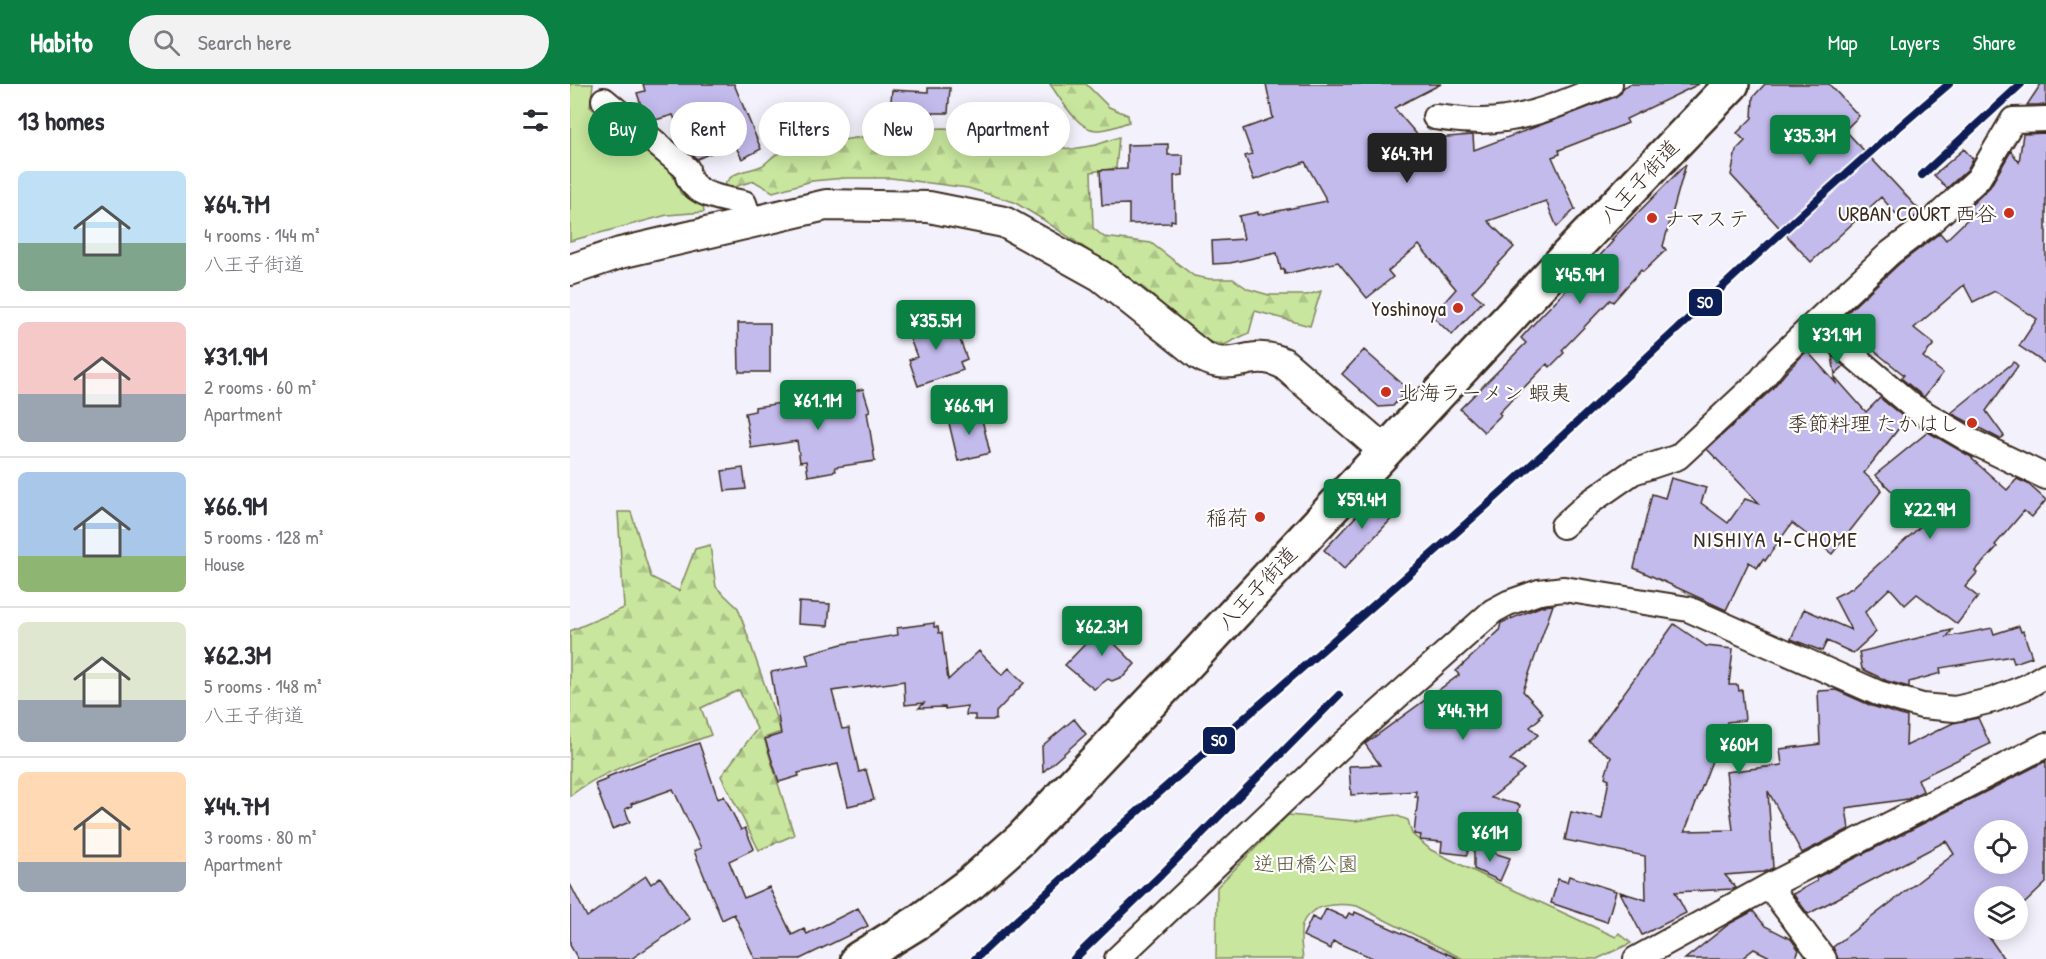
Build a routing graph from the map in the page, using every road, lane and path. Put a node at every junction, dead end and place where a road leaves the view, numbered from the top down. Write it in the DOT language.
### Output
graph roads {
  1 [pos="1610,84"];
  2 [pos="1732,84"];
  3 [pos="604,100"];
  4 [pos="1436,117"];
  5 [pos="2046,119"];
  6 [pos="750,221"];
  7 [pos="570,270"];
  8 [pos="1815,323"];
  9 [pos="1385,451"];
  10 [pos="2046,477"];
  11 [pos="1563,526"];
  12 [pos="2046,675"];
  13 [pos="2046,745"];
  14 [pos="1769,886"];
  15 [pos="858,959"];
  16 [pos="1117,959"];
  17 [pos="1636,959"];
  18 [pos="1824,959"];
  1 -- 4 [label="street"];
  2 -- 9 [label="highway, 八王子街道"];
  3 -- 6 [label="street"];
  5 -- 8 [label="street"];
  6 -- 7 [label="street"];
  6 -- 9 [label="street"];
  8 -- 10 [label="street"];
  8 -- 11 [label="street"];
  9 -- 15 [label="highway, 八王子街道"];
  12 -- 16 [label="street"];
  13 -- 14 [label="street"];
  14 -- 17 [label="street"];
  14 -- 18 [label="street"];
}
